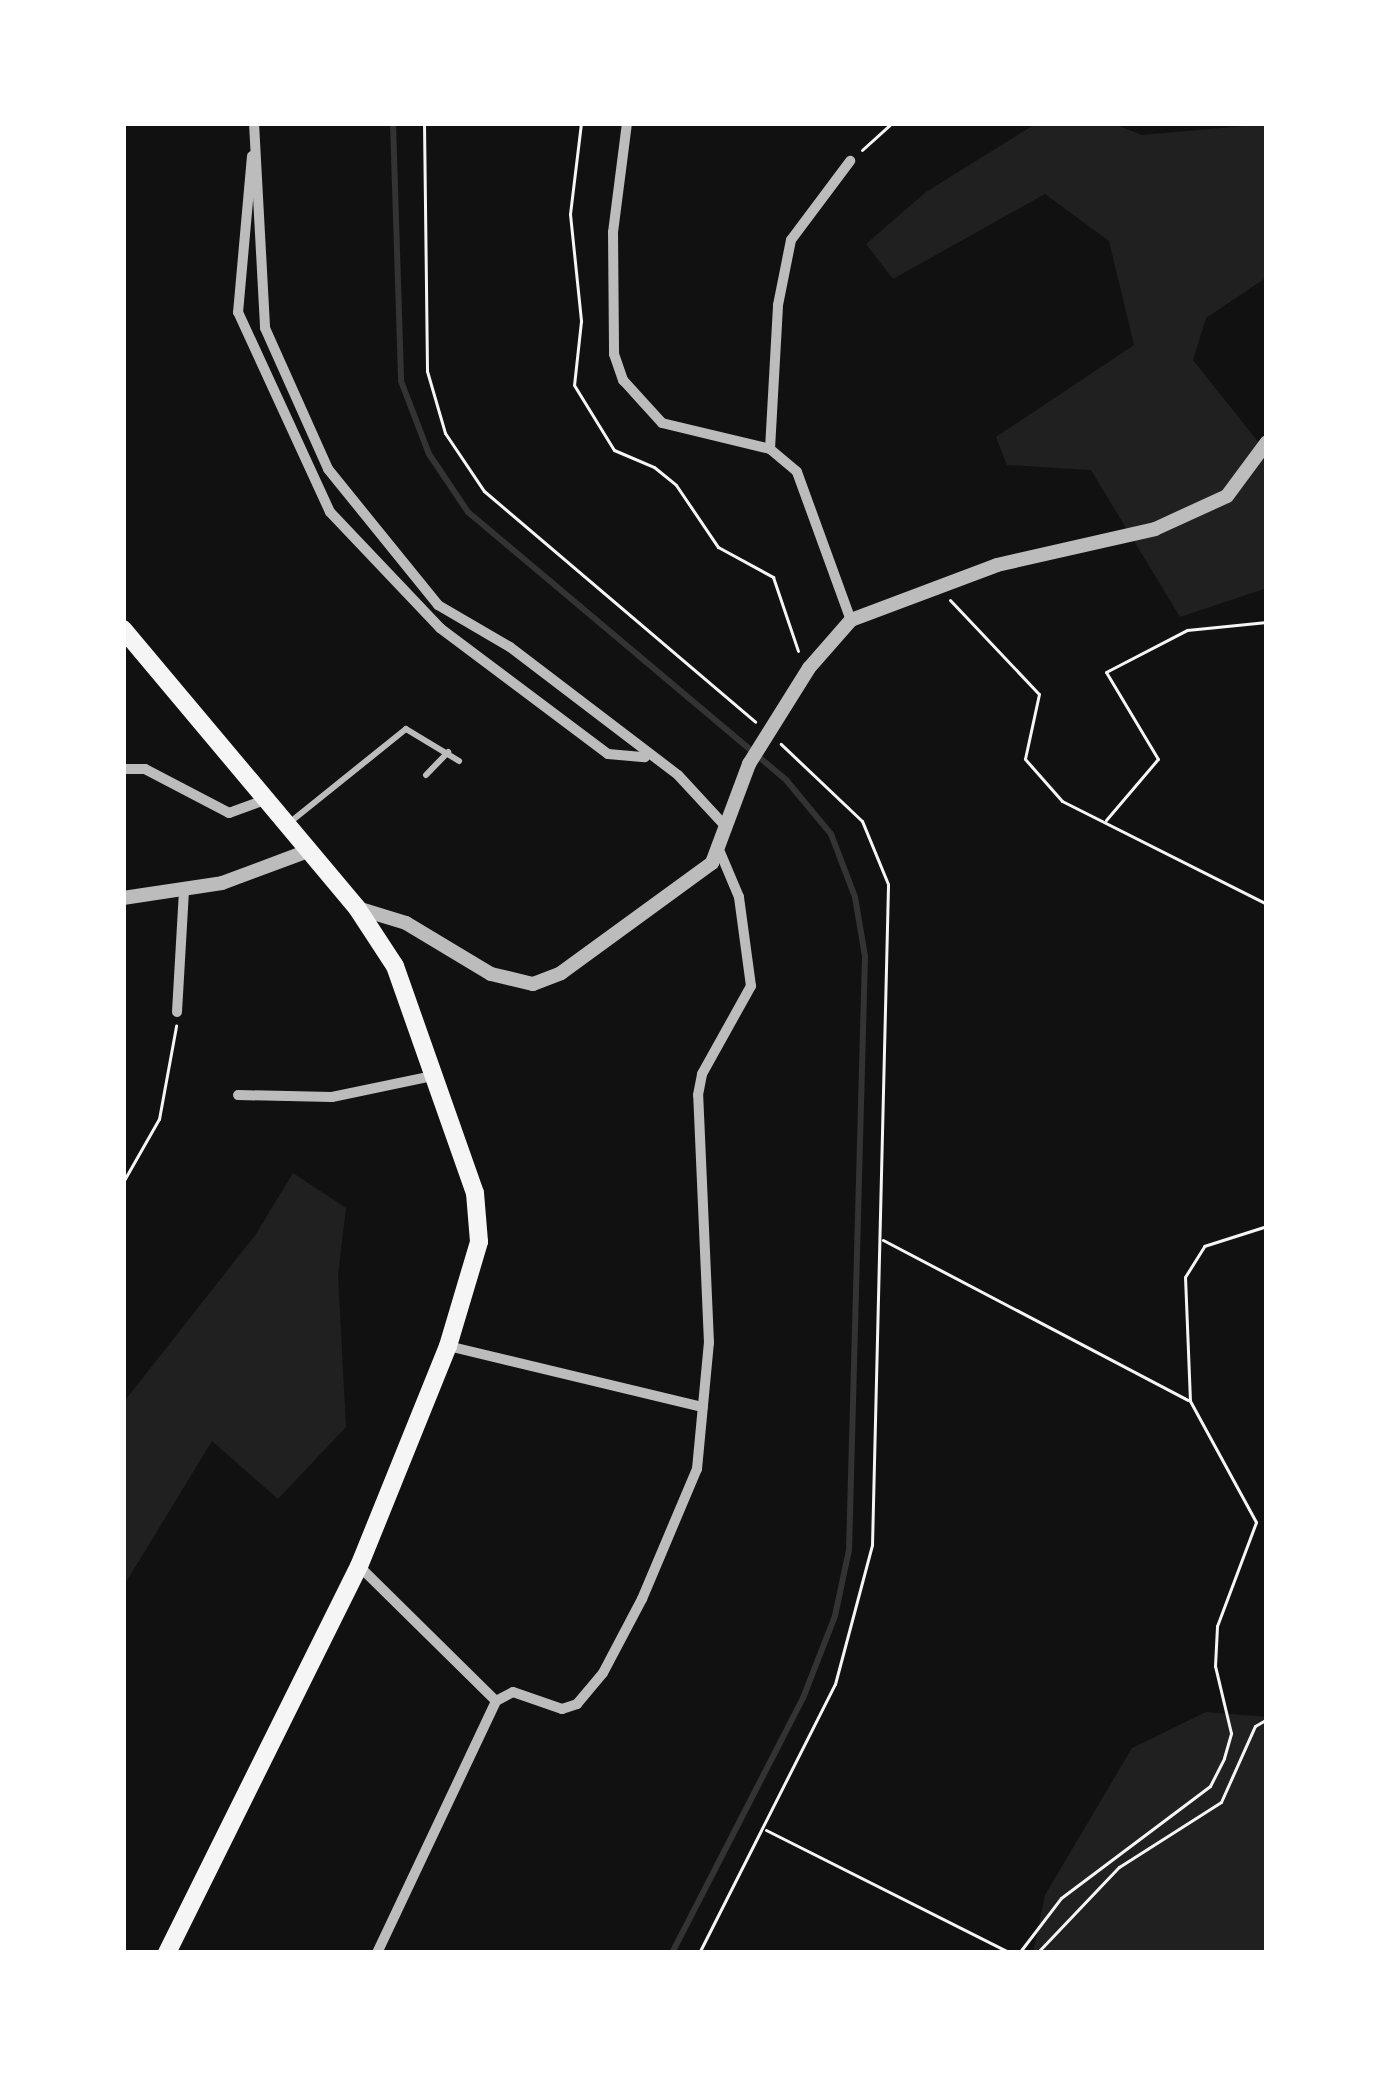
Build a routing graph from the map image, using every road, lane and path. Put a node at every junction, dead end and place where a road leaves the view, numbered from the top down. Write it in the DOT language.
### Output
graph roads {
  1 [pos="254,123"];
  2 [pos="627,123"];
  3 [pos="892,123"];
  4 [pos="254,147"];
  5 [pos="850,161"];
  6 [pos="1267,442"];
  7 [pos="770,449"];
  8 [pos="937,586"];
  9 [pos="851,620"];
  10 [pos="1267,622"];
  11 [pos="123,628"];
  12 [pos="448,752"];
  13 [pos="645,757"];
  14 [pos="459,760"];
  15 [pos="123,769"];
  16 [pos="426,775"];
  17 [pos="264,800"];
  18 [pos="1105,821"];
  19 [pos="286,826"];
  20 [pos="729,830"];
  21 [pos="308,851"];
  22 [pos="720,852"];
  23 [pos="184,890"];
  24 [pos="123,898"];
  25 [pos="1267,904"];
  26 [pos="357,908"];
  27 [pos="177,1012"];
  28 [pos="438,1075"];
  29 [pos="238,1095"];
  30 [pos="123,1182"];
  31 [pos="1267,1226"];
  32 [pos="883,1240"];
  33 [pos="448,1346"];
  34 [pos="1190,1401"];
  35 [pos="703,1407"];
  36 [pos="359,1567"];
  37 [pos="496,1702"];
  38 [pos="1267,1719"];
  39 [pos="764,1829"];
  40 [pos="166,1953"];
  41 [pos="376,1953"];
  42 [pos="1011,1953"];
  43 [pos="1019,1953"];
  44 [pos="1037,1953"];
  1 -- 4 [label="street"];
  2 -- 7 [label="street"];
  3 -- 5 [label="path"];
  4 -- 13 [label="street"];
  4 -- 13 [label="street"];
  5 -- 7 [label="street"];
  6 -- 8 [label="street"];
  7 -- 9 [label="street"];
  8 -- 9 [label="street"];
  8 -- 18 [label="path"];
  9 -- 20 [label="street"];
  10 -- 18 [label="path"];
  11 -- 17 [label="highway"];
  12 -- 14 [label="lane"];
  12 -- 16 [label="lane"];
  12 -- 19 [label="lane"];
  13 -- 20 [label="street"];
  15 -- 17 [label="street"];
  17 -- 19 [label="highway"];
  18 -- 25 [label="path"];
  19 -- 21 [label="highway"];
  20 -- 22 [label="street"];
  21 -- 23 [label="street"];
  21 -- 26 [label="highway"];
  22 -- 26 [label="street"];
  22 -- 35 [label="street"];
  23 -- 24 [label="street"];
  23 -- 27 [label="street"];
  26 -- 28 [label="highway"];
  27 -- 30 [label="path"];
  28 -- 29 [label="street"];
  28 -- 33 [label="highway"];
  31 -- 34 [label="path"];
  32 -- 34 [label="path"];
  33 -- 35 [label="street"];
  33 -- 36 [label="highway"];
  34 -- 43 [label="path"];
  35 -- 37 [label="street"];
  36 -- 37 [label="street"];
  36 -- 40 [label="highway"];
  37 -- 41 [label="street"];
  38 -- 44 [label="path"];
  39 -- 42 [label="path"];
}
